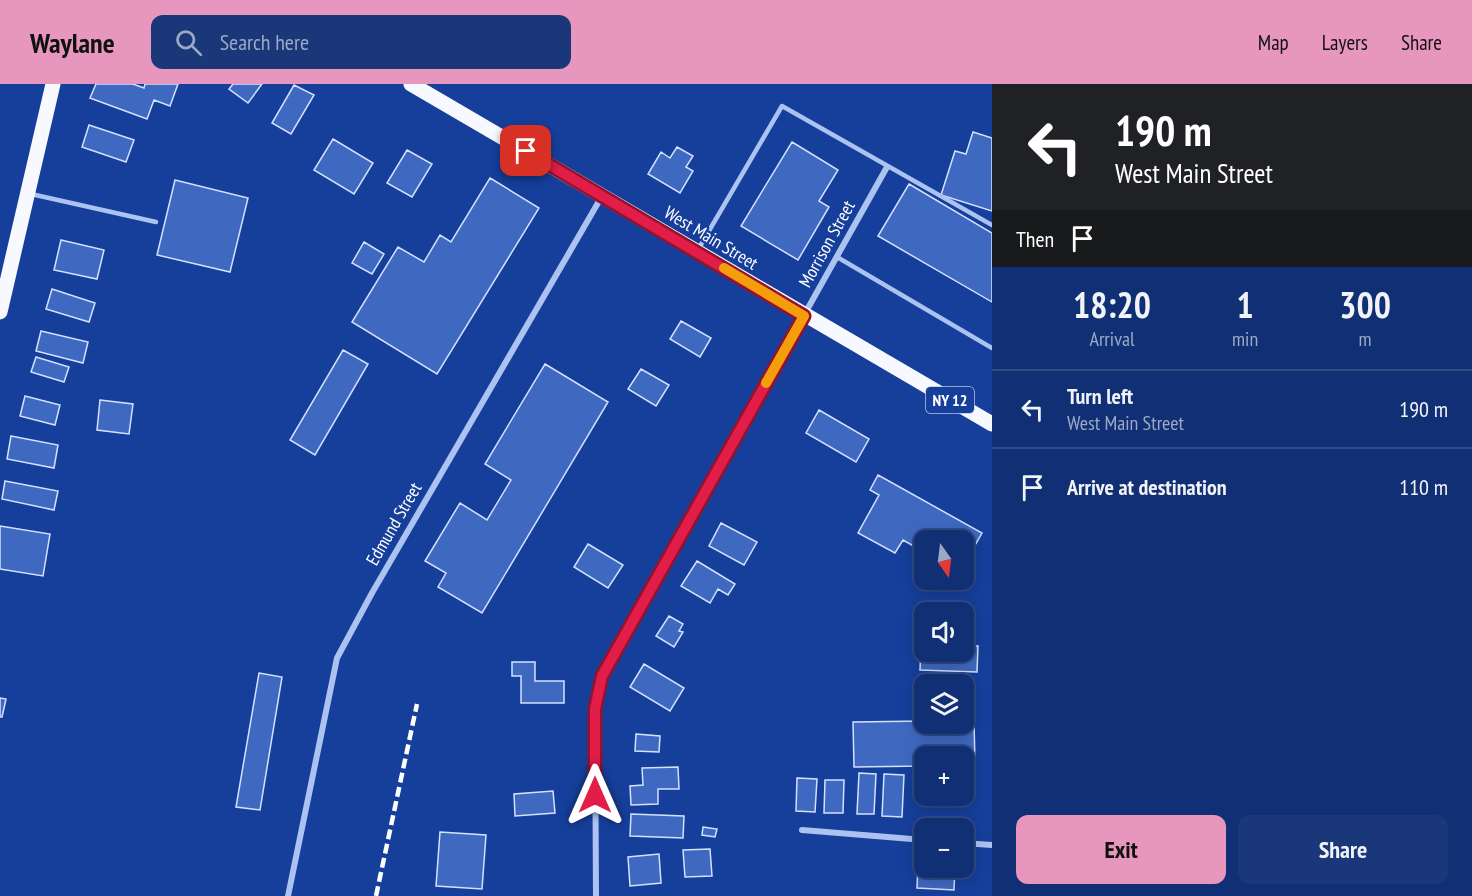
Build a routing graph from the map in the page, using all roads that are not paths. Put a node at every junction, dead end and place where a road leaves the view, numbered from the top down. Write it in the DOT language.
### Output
graph roads {
  1 [pos="53,84"];
  2 [pos="411,84"];
  3 [pos="887,168"];
  4 [pos="28,194"];
  5 [pos="602,196"];
  6 [pos="156,222"];
  7 [pos="992,225"];
  8 [pos="696,252"];
  9 [pos="837,256"];
  10 [pos="0,312"];
  11 [pos="804,316"];
  12 [pos="992,348"];
  13 [pos="992,424"];
  14 [pos="802,830"];
  15 [pos="914,839"];
  16 [pos="974,844"];
  17 [pos="992,845"];
  18 [pos="288,896"];
  19 [pos="596,896"];
  1 -- 4 [label="main road"];
  2 -- 5 [label="main road, West Main Street / NY 12"];
  3 -- 7 [label="lane"];
  3 -- 8 [label="lane"];
  3 -- 9 [label="street, Morrison Street"];
  4 -- 6 [label="lane"];
  4 -- 10 [label="main road"];
  5 -- 8 [label="main road, West Main Street / NY 12"];
  5 -- 18 [label="street, Edmund Street"];
  8 -- 11 [label="main road, West Main Street / NY 12"];
  9 -- 11 [label="street, Morrison Street"];
  9 -- 12 [label="lane"];
  11 -- 13 [label="main road, West Main Street / NY 12"];
  11 -- 19 [label="street, Morrison Street"];
  14 -- 15 [label="street"];
  16 -- 17 [label="street"];
}
